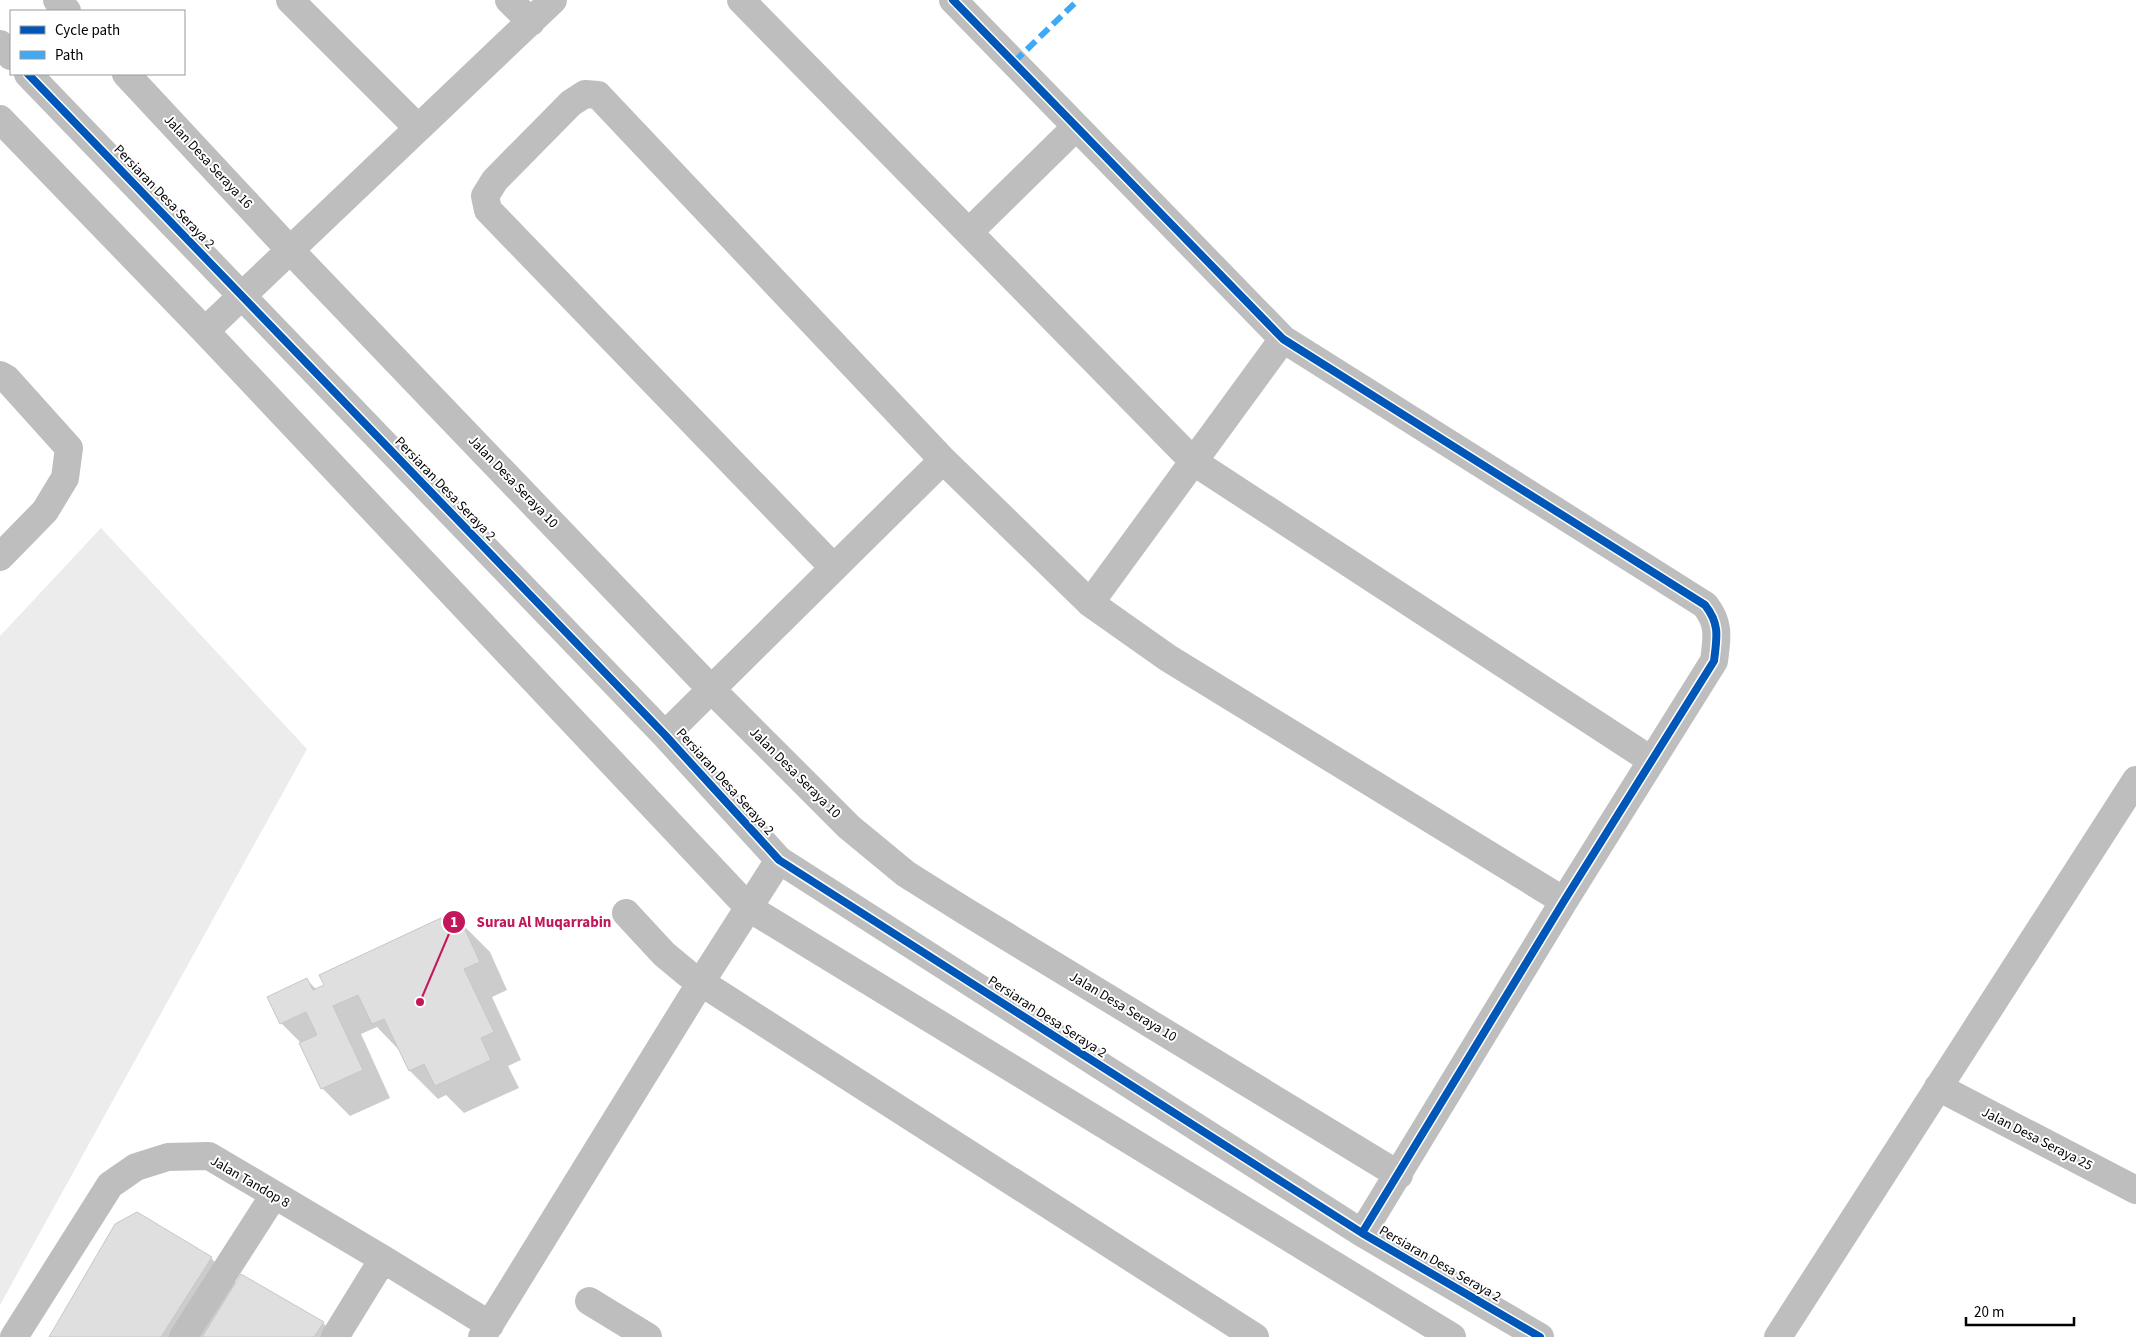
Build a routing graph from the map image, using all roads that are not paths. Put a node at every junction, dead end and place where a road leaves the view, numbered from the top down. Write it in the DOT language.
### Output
graph roads {
  1 [pos="57,0"];
  2 [pos="290,0"];
  3 [pos="509,0"];
  4 [pos="553,0"];
  5 [pos="741,0"];
  6 [pos="952,0"];
  7 [pos="66,10"];
  8 [pos="531,22"];
  9 [pos="0,44"];
  10 [pos="10,55"];
  11 [pos="29,75"];
  12 [pos="127,75"];
  13 [pos="0,119"];
  14 [pos="1076,127"];
  15 [pos="418,128"];
  16 [pos="969,232"];
  17 [pos="290,250"];
  18 [pos="241,296"];
  19 [pos="205,331"];
  20 [pos="1283,339"];
  21 [pos="0,375"];
  22 [pos="943,460"];
  23 [pos="1194,462"];
  24 [pos="0,557"];
  25 [pos="834,568"];
  26 [pos="1090,603"];
  27 [pos="712,689"];
  28 [pos="665,735"];
  29 [pos="1651,760"];
  30 [pos="2132,797"];
  31 [pos="780,860"];
  32 [pos="1564,901"];
  33 [pos="749,908"];
  34 [pos="626,913"];
  35 [pos="700,982"];
  36 [pos="1938,1087"];
  37 [pos="1399,1175"];
  38 [pos="2136,1190"];
  39 [pos="274,1195"];
  40 [pos="1362,1233"];
  41 [pos="383,1259"];
  42 [pos="589,1301"];
  43 [pos="486,1331"];
  44 [pos="14,1337"];
  45 [pos="183,1337"];
  46 [pos="335,1337"];
  47 [pos="648,1337"];
  48 [pos="1255,1337"];
  49 [pos="1452,1337"];
  50 [pos="1540,1337"];
  51 [pos="1778,1337"];
  1 -- 7 [label="street"];
  2 -- 15 [label="street"];
  3 -- 8 [label="street"];
  4 -- 8 [label="street"];
  5 -- 16 [label="street"];
  6 -- 14 [label="street"];
  8 -- 15 [label="street"];
  9 -- 10 [label="street"];
  11 -- 18 [label="street, Persiaran Desa Seraya 2"];
  12 -- 17 [label="street, Jalan Desa Seraya 16"];
  13 -- 19 [label="street"];
  14 -- 16 [label="street"];
  14 -- 20 [label="street"];
  15 -- 17 [label="street"];
  16 -- 23 [label="street"];
  17 -- 18 [label="street"];
  17 -- 27 [label="street, Jalan Desa Seraya 10"];
  18 -- 19 [label="street"];
  18 -- 28 [label="street, Persiaran Desa Seraya 2"];
  19 -- 33 [label="street"];
  20 -- 23 [label="street"];
  20 -- 29 [label="street"];
  21 -- 24 [label="street"];
  22 -- 25 [label="street"];
  22 -- 25 [label="street"];
  22 -- 26 [label="street"];
  23 -- 26 [label="street"];
  23 -- 29 [label="street"];
  25 -- 27 [label="street"];
  26 -- 32 [label="street"];
  27 -- 28 [label="street"];
  27 -- 37 [label="street, Jalan Desa Seraya 10"];
  28 -- 31 [label="street, Persiaran Desa Seraya 2"];
  29 -- 32 [label="street"];
  30 -- 36 [label="street"];
  31 -- 33 [label="street"];
  31 -- 40 [label="street, Persiaran Desa Seraya 2"];
  32 -- 37 [label="street"];
  33 -- 35 [label="street"];
  33 -- 49 [label="street"];
  34 -- 35 [label="street"];
  35 -- 43 [label="street"];
  35 -- 48 [label="street"];
  36 -- 38 [label="street, Jalan Desa Seraya 25"];
  36 -- 51 [label="street"];
  37 -- 40 [label="street"];
  39 -- 41 [label="street, Jalan Tandop 8"];
  39 -- 44 [label="street, Jalan Tandop 8"];
  39 -- 45 [label="street"];
  40 -- 50 [label="street, Persiaran Desa Seraya 2"];
  41 -- 43 [label="street, Jalan Tandop 8"];
  41 -- 46 [label="street"];
  42 -- 47 [label="street"];
}
